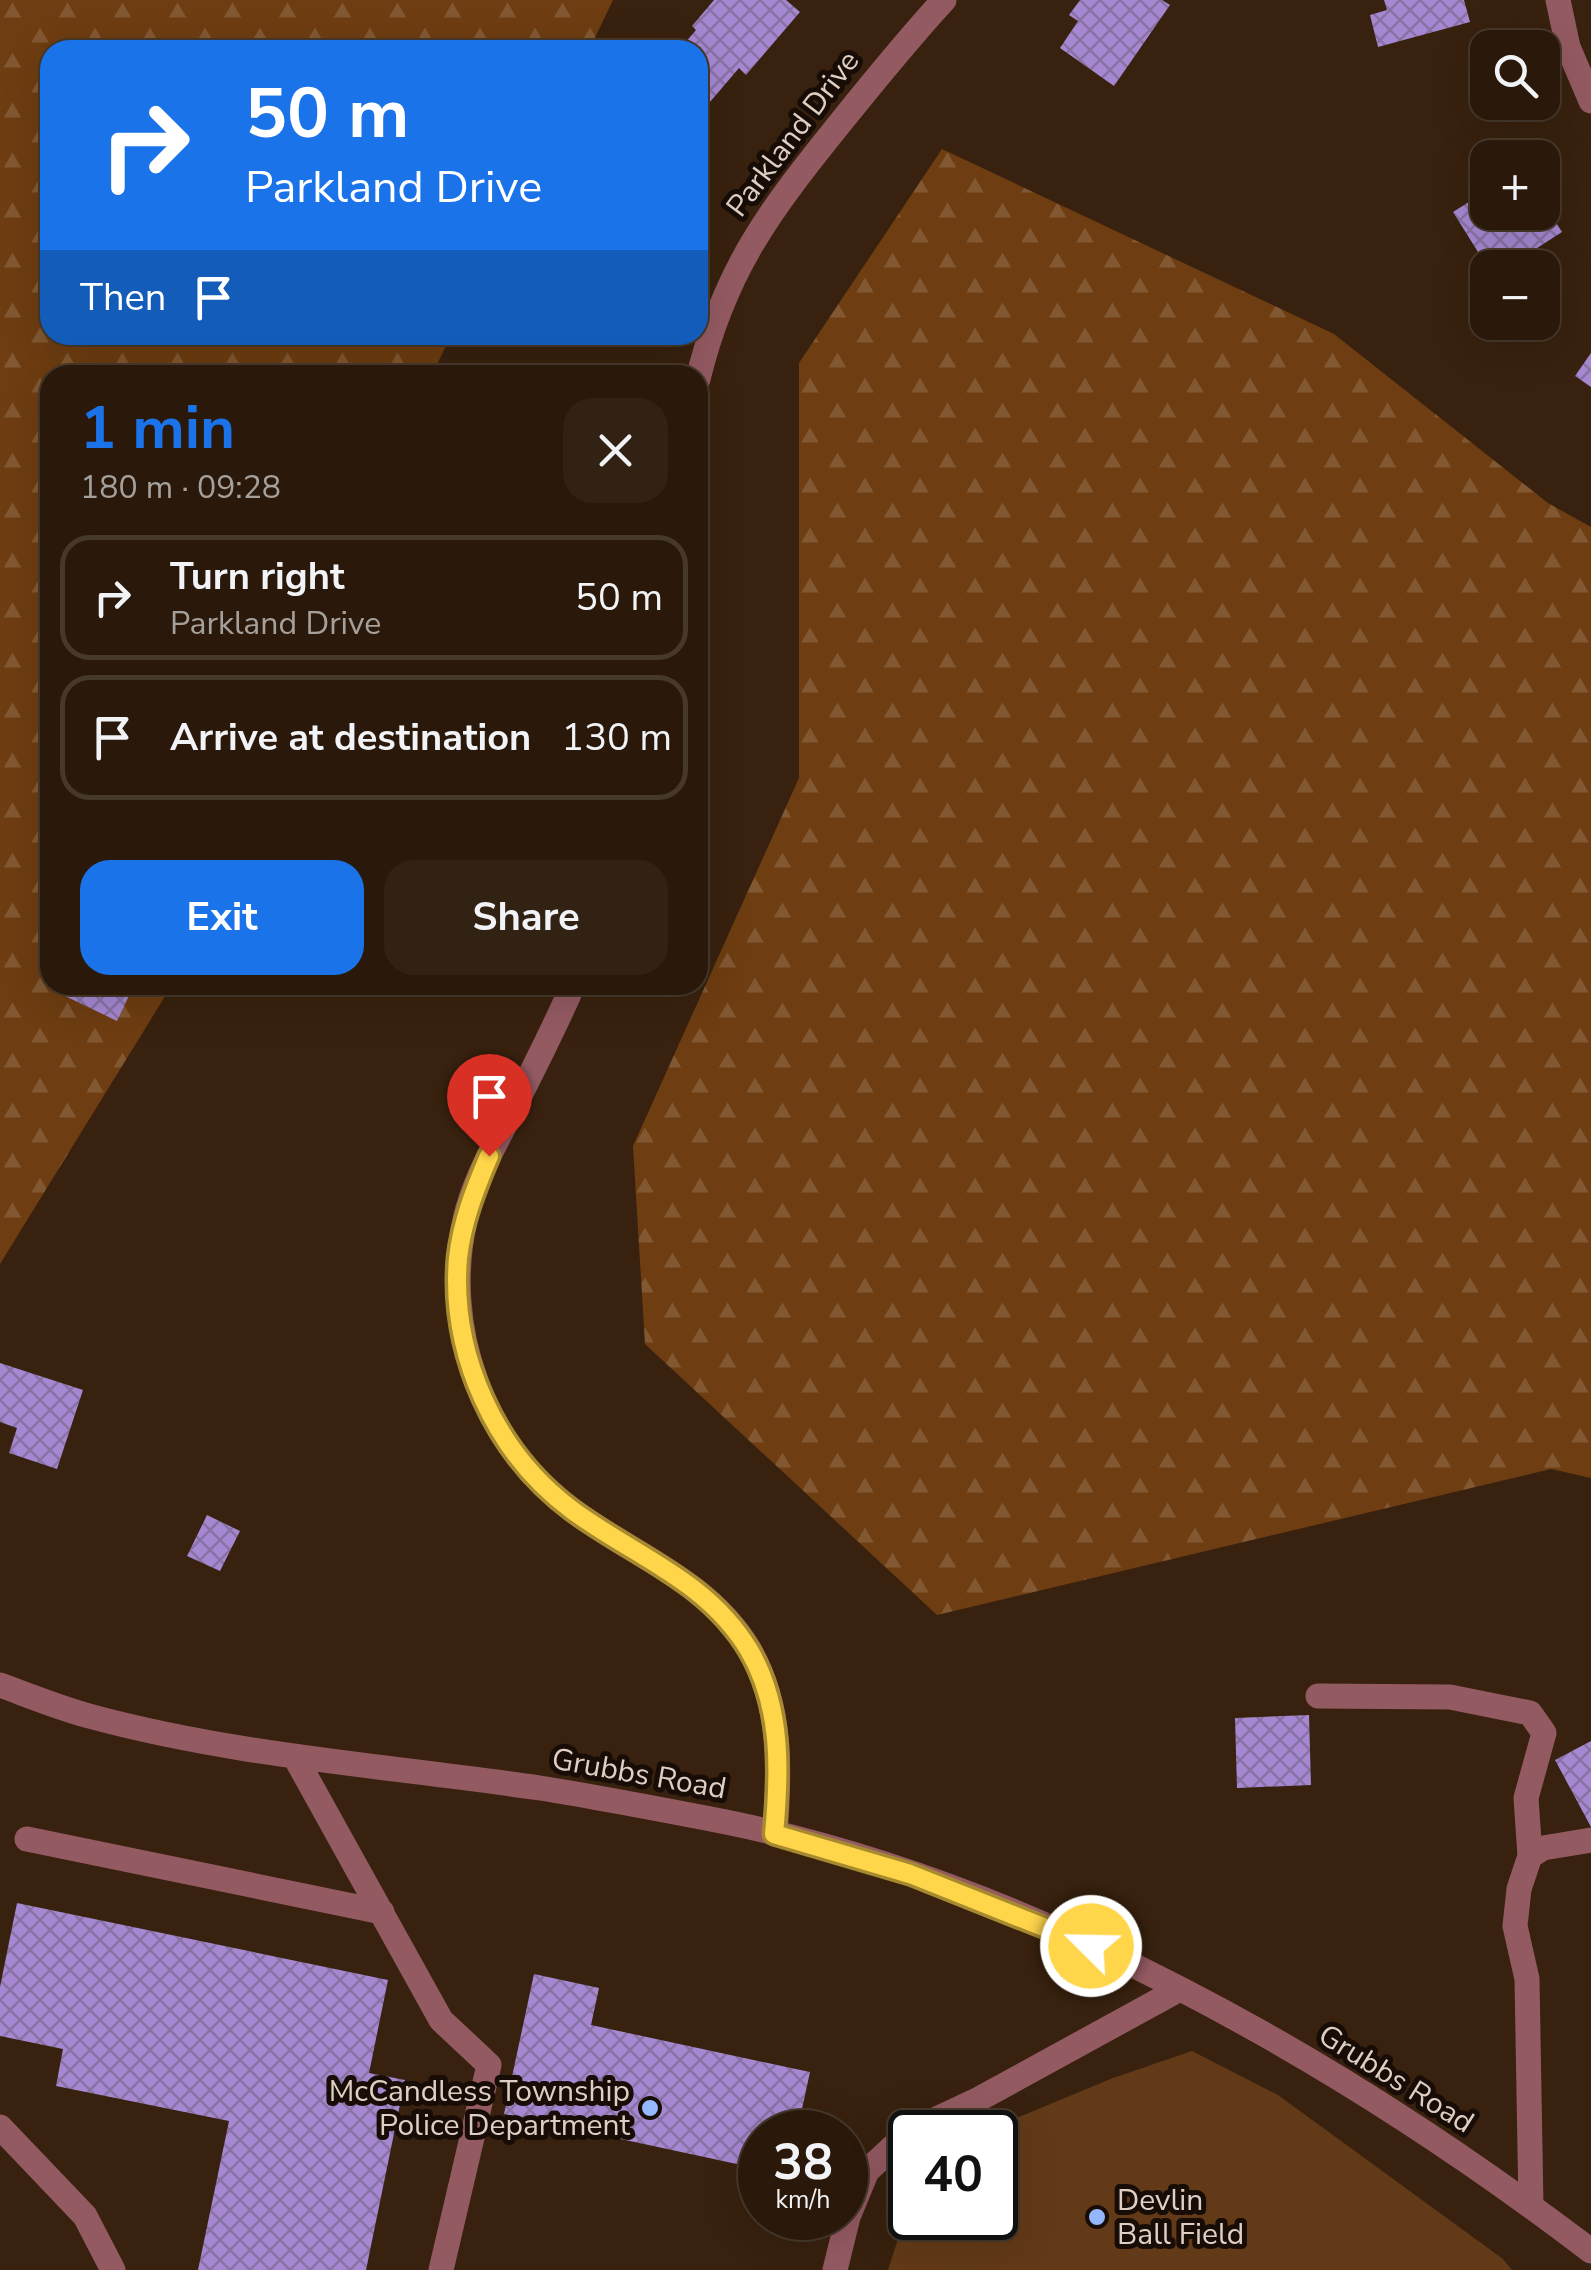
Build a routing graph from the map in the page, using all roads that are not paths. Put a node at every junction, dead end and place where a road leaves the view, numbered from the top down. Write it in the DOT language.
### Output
graph roads {
  1 [pos="944,0"];
  2 [pos="1558,0"];
  3 [pos="1591,101"];
  4 [pos="702,365"];
  5 [pos="568,995"];
  6 [pos="0,1685"];
  7 [pos="1318,1696"];
  8 [pos="295,1756"];
  9 [pos="774,1834"];
  10 [pos="27,1840"];
  11 [pos="1591,1840"];
  12 [pos="1530,1856"];
  13 [pos="382,1912"];
  14 [pos="1178,1990"];
  15 [pos="0,2127"];
  16 [pos="1531,2206"];
  17 [pos="1591,2252"];
  18 [pos="113,2270"];
  19 [pos="441,2270"];
  20 [pos="835,2270"];
  1 -- 4 [label="street, Parkland Drive"];
  2 -- 3 [label="street"];
  5 -- 9 [label="street"];
  6 -- 8 [label="street, Grubbs Road"];
  7 -- 12 [label="street"];
  8 -- 9 [label="street, Grubbs Road"];
  8 -- 13 [label="street"];
  9 -- 14 [label="street, Grubbs Road"];
  10 -- 13 [label="street"];
  11 -- 12 [label="street"];
  12 -- 16 [label="street"];
  13 -- 19 [label="street"];
  14 -- 16 [label="street, Grubbs Road"];
  14 -- 20 [label="street"];
  15 -- 18 [label="street"];
  16 -- 17 [label="street, Grubbs Road"];
}
